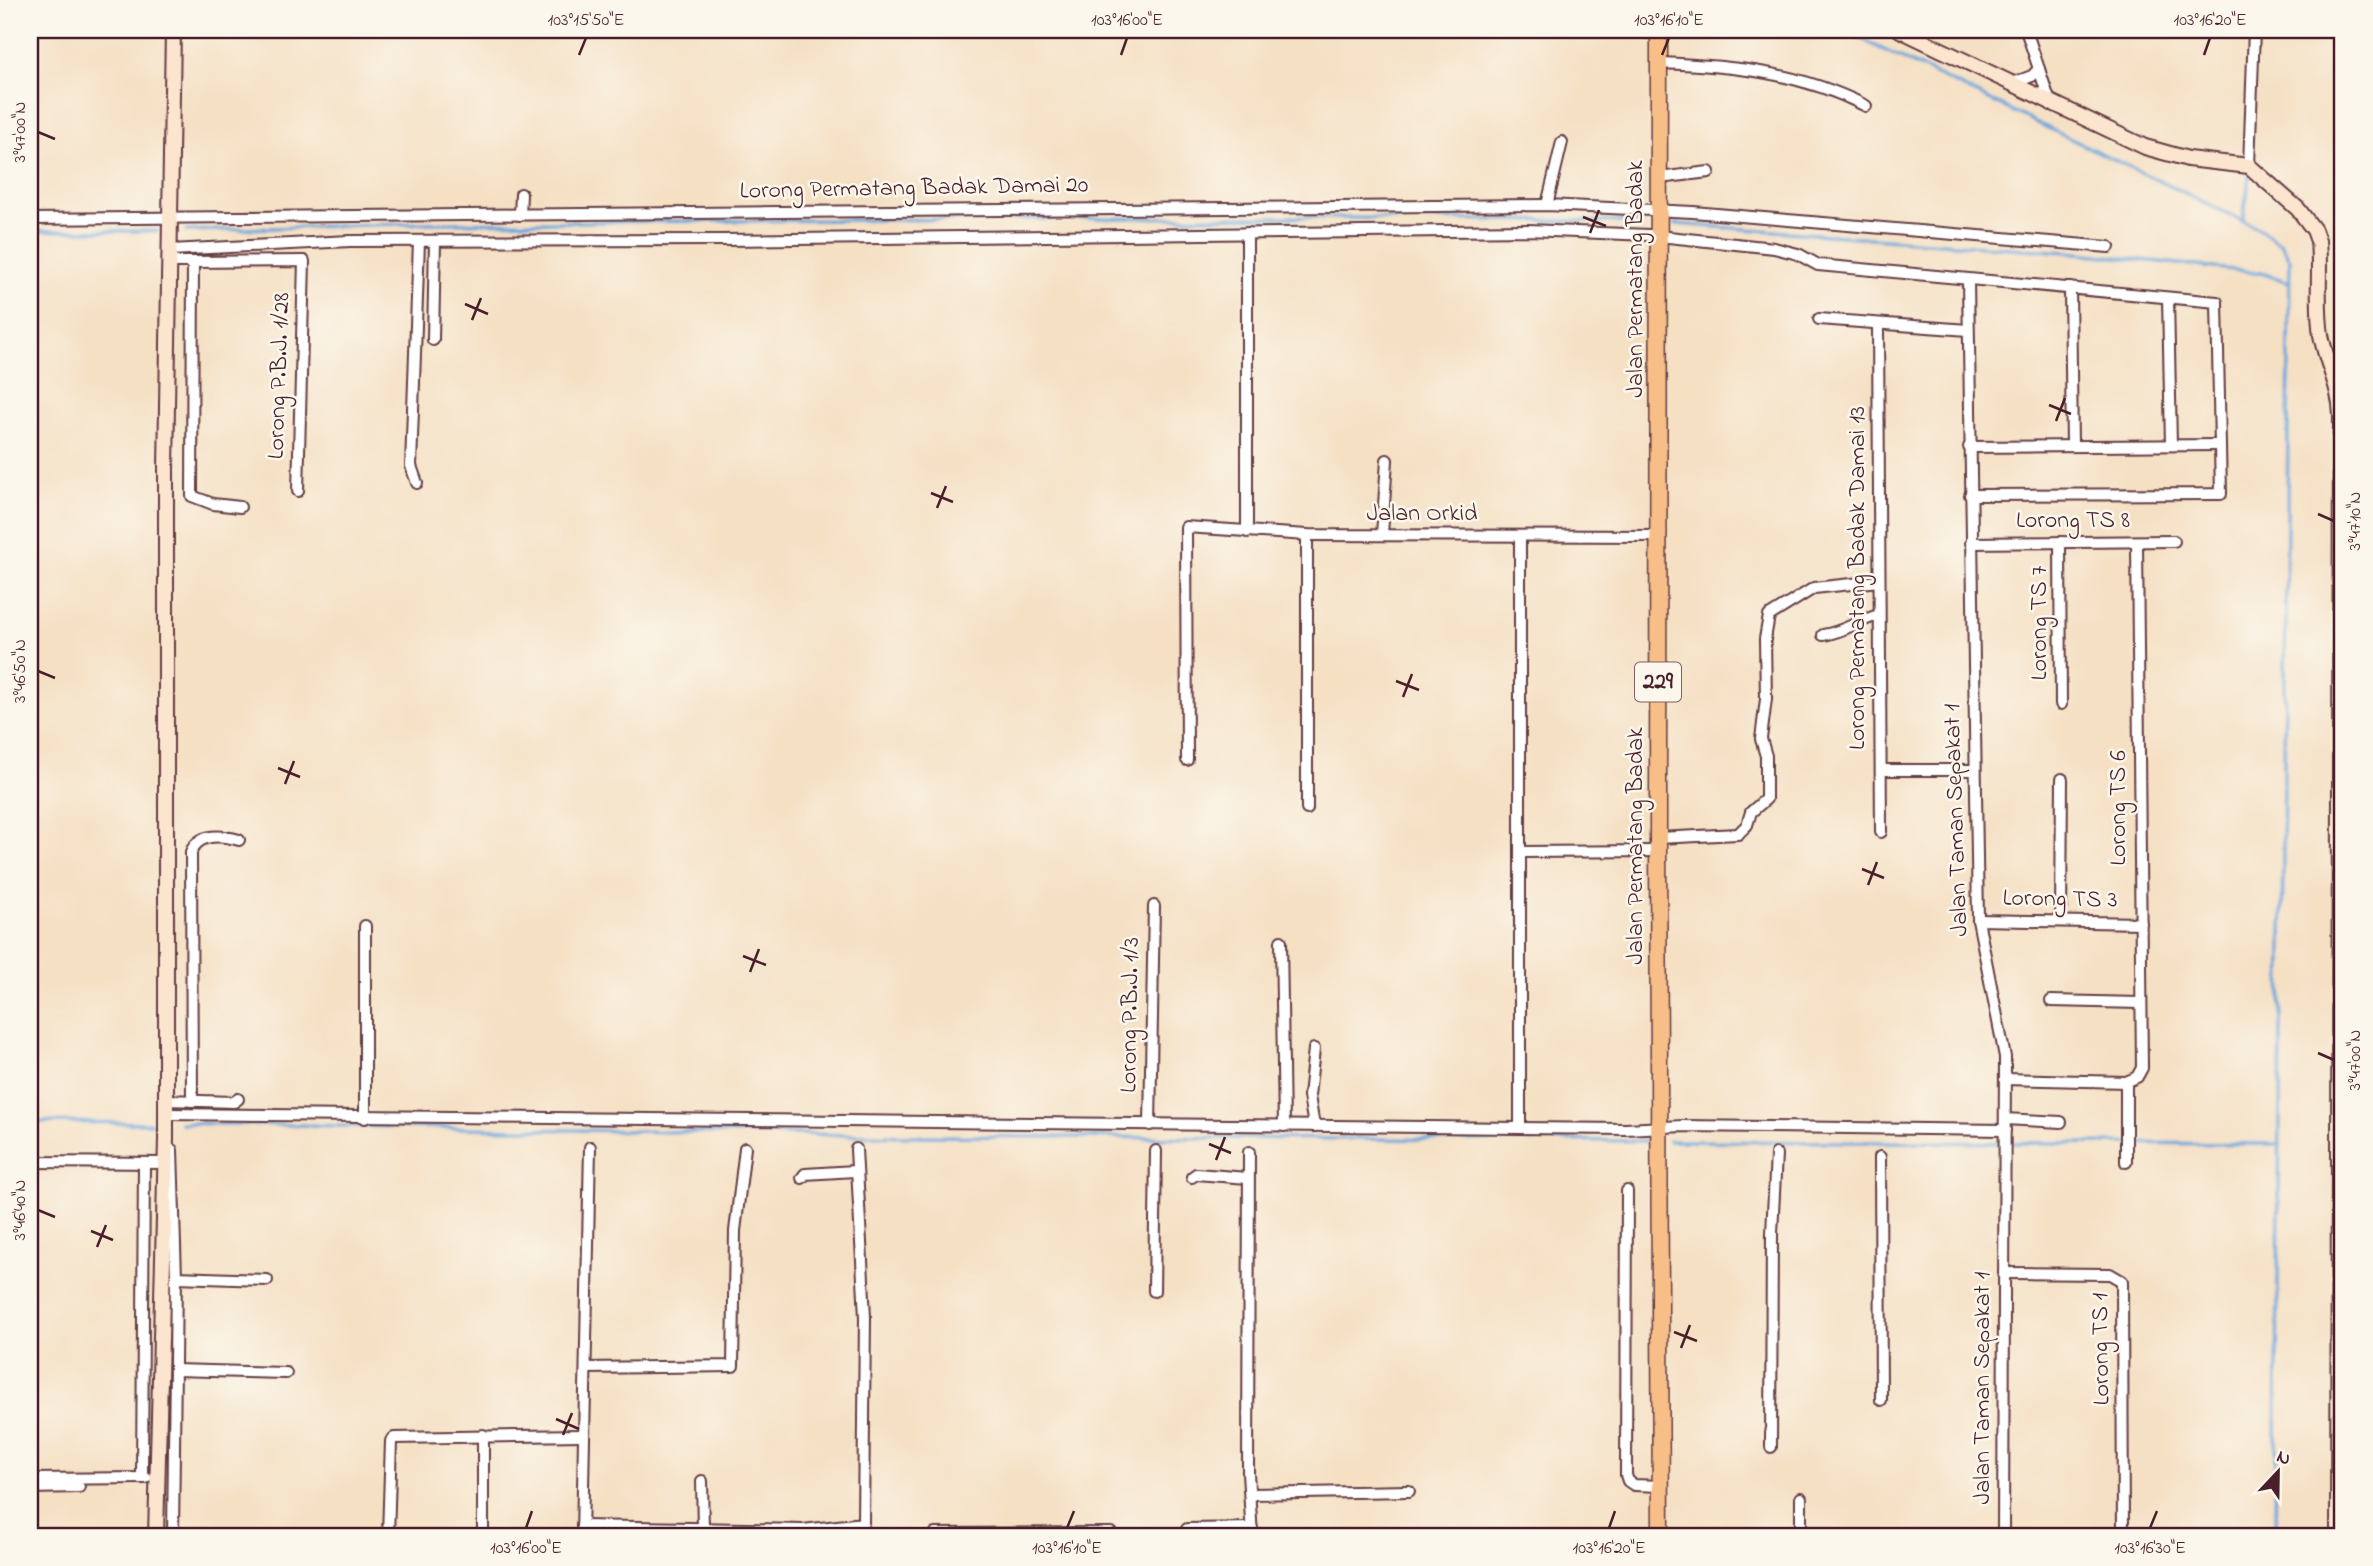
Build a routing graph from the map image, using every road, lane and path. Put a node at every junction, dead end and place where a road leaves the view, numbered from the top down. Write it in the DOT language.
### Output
graph roads {
  1 [pos="173,30"];
  2 [pos="1605,30"];
  3 [pos="1900,30"];
  4 [pos="2026,30"];
  5 [pos="2254,30"];
  6 [pos="1659,31"];
  7 [pos="1660,64"];
  8 [pos="2039,69"];
  9 [pos="2010,84"];
  10 [pos="2051,104"];
  11 [pos="1866,106"];
  12 [pos="1562,142"];
  13 [pos="2249,166"];
  14 [pos="1709,172"];
  15 [pos="1659,178"];
  16 [pos="521,194"];
  17 [pos="1547,205"];
  18 [pos="1658,209"];
  19 [pos="520,215"];
  20 [pos="170,218"];
  21 [pos="30,219"];
  22 [pos="1247,233"];
  23 [pos="1658,236"];
  24 [pos="419,241"];
  25 [pos="435,241"];
  26 [pos="2109,247"];
  27 [pos="170,256"];
  28 [pos="193,262"];
  29 [pos="1968,280"];
  30 [pos="2070,288"];
  31 [pos="2168,298"];
  32 [pos="1819,319"];
  33 [pos="1878,324"];
  34 [pos="1968,330"];
  35 [pos="433,340"];
  36 [pos="2342,415"];
  37 [pos="2172,445"];
  38 [pos="2220,445"];
  39 [pos="2072,446"];
  40 [pos="1969,447"];
  41 [pos="1387,460"];
  42 [pos="417,483"];
  43 [pos="298,491"];
  44 [pos="1970,495"];
  45 [pos="2342,496"];
  46 [pos="240,507"];
  47 [pos="1247,532"];
  48 [pos="1307,535"];
  49 [pos="1382,535"];
  50 [pos="1520,536"];
  51 [pos="1658,537"];
  52 [pos="2174,541"];
  53 [pos="2060,542"];
  54 [pos="2137,542"];
  55 [pos="1971,543"];
  56 [pos="2342,580"];
  57 [pos="1879,581"];
  58 [pos="1880,615"];
  59 [pos="1823,635"];
  60 [pos="2342,666"];
  61 [pos="2061,704"];
  62 [pos="1187,760"];
  63 [pos="1881,770"];
  64 [pos="1975,770"];
  65 [pos="2062,779"];
  66 [pos="1307,809"];
  67 [pos="1881,832"];
  68 [pos="239,840"];
  69 [pos="1658,845"];
  70 [pos="1521,852"];
  71 [pos="1154,906"];
  72 [pos="1978,920"];
  73 [pos="2060,921"];
  74 [pos="2141,923"];
  75 [pos="365,926"];
  76 [pos="1281,941"];
  77 [pos="2341,998"];
  78 [pos="2051,1001"];
  79 [pos="2141,1003"];
  80 [pos="1314,1049"];
  81 [pos="2006,1079"];
  82 [pos="2126,1082"];
  83 [pos="2341,1087"];
  84 [pos="238,1100"];
  85 [pos="192,1101"];
  86 [pos="166,1107"];
  87 [pos="365,1118"];
  88 [pos="2061,1122"];
  89 [pos="1150,1125"];
  90 [pos="1284,1126"];
  91 [pos="1314,1126"];
  92 [pos="1660,1127"];
  93 [pos="1520,1128"];
  94 [pos="2005,1128"];
  95 [pos="590,1147"];
  96 [pos="745,1148"];
  97 [pos="856,1149"];
  98 [pos="172,1150"];
  99 [pos="1156,1151"];
  100 [pos="1248,1152"];
  101 [pos="1776,1154"];
  102 [pos="1880,1157"];
  103 [pos="2126,1157"];
  104 [pos="30,1162"];
  105 [pos="163,1163"];
  106 [pos="144,1164"];
  107 [pos="855,1171"];
  108 [pos="1192,1177"];
  109 [pos="802,1178"];
  110 [pos="1248,1178"];
  111 [pos="1627,1191"];
  112 [pos="2004,1273"];
  113 [pos="176,1277"];
  114 [pos="267,1280"];
  115 [pos="1154,1291"];
  116 [pos="2341,1291"];
  117 [pos="586,1368"];
  118 [pos="175,1370"];
  119 [pos="286,1373"];
  120 [pos="2341,1381"];
  121 [pos="1881,1400"];
  122 [pos="483,1435"];
  123 [pos="582,1435"];
  124 [pos="1771,1447"];
  125 [pos="142,1478"];
  126 [pos="158,1478"];
  127 [pos="2341,1478"];
  128 [pos="30,1479"];
  129 [pos="702,1481"];
  130 [pos="1661,1486"];
  131 [pos="30,1488"];
  132 [pos="79,1488"];
  133 [pos="1409,1491"];
  134 [pos="1252,1494"];
  135 [pos="1801,1498"];
  136 [pos="703,1528"];
  137 [pos="1187,1529"];
  138 [pos="582,1531"];
  139 [pos="1252,1532"];
  140 [pos="935,1534"];
  141 [pos="991,1535"];
  142 [pos="156,1536"];
  143 [pos="173,1536"];
  144 [pos="388,1536"];
  145 [pos="483,1536"];
  146 [pos="1114,1536"];
  147 [pos="1661,1536"];
  148 [pos="1801,1536"];
  149 [pos="2003,1536"];
  150 [pos="2123,1536"];
  151 [pos="2338,1536"];
  1 -- 20 [label="street"];
  2 -- 6 [label="street"];
  3 -- 9 [label="street"];
  4 -- 8 [label="street"];
  5 -- 13 [label="street"];
  6 -- 7 [label="main road, Jalan Permatang Badak / 229"];
  7 -- 11 [label="street"];
  7 -- 15 [label="main road, Jalan Permatang Badak / 229"];
  8 -- 9 [label="street"];
  8 -- 10 [label="street"];
  9 -- 10 [label="street"];
  10 -- 13 [label="street"];
  12 -- 17 [label="street"];
  13 -- 36 [label="street"];
  14 -- 15 [label="street"];
  15 -- 18 [label="main road, Jalan Permatang Badak / 229"];
  16 -- 19 [label="street"];
  17 -- 18 [label="street, Lorong Permatang Badak Damai 20"];
  17 -- 19 [label="street, Lorong Permatang Badak Damai 20"];
  18 -- 23 [label="main road, Jalan Permatang Badak / 229"];
  18 -- 26 [label="street, Lorong Permatang Badak Damai 20"];
  19 -- 20 [label="street, Lorong Permatang Badak Damai 20"];
  20 -- 21 [label="street, Lorong Permatang Badak Damai 20"];
  20 -- 27 [label="street"];
  22 -- 23 [label="street"];
  22 -- 25 [label="street"];
  22 -- 47 [label="street"];
  23 -- 29 [label="street"];
  23 -- 51 [label="main road, Jalan Permatang Badak / 229"];
  24 -- 25 [label="street"];
  24 -- 27 [label="street"];
  24 -- 42 [label="street"];
  25 -- 35 [label="street"];
  27 -- 28 [label="street"];
  27 -- 86 [label="street"];
  28 -- 43 [label="street, Lorong P.B.J. 1/28"];
  28 -- 46 [label="street"];
  29 -- 30 [label="street"];
  29 -- 34 [label="street"];
  30 -- 31 [label="street"];
  30 -- 39 [label="street"];
  31 -- 37 [label="street"];
  31 -- 38 [label="street"];
  32 -- 33 [label="street"];
  33 -- 34 [label="street"];
  33 -- 57 [label="street, Lorong Permatang Badak Damai 13"];
  34 -- 40 [label="street"];
  36 -- 45 [label="street"];
  37 -- 38 [label="street"];
  37 -- 39 [label="street"];
  38 -- 44 [label="street"];
  39 -- 40 [label="street"];
  40 -- 44 [label="street"];
  41 -- 49 [label="street"];
  44 -- 55 [label="street"];
  45 -- 56 [label="street"];
  47 -- 48 [label="street, Jalan Orkid"];
  47 -- 62 [label="street, Jalan Orkid"];
  48 -- 49 [label="street, Jalan Orkid"];
  48 -- 66 [label="street"];
  49 -- 50 [label="street, Jalan Orkid"];
  50 -- 51 [label="street, Jalan Orkid"];
  50 -- 70 [label="street"];
  51 -- 69 [label="main road, Jalan Permatang Badak / 229"];
  52 -- 54 [label="street, Lorong TS 8"];
  53 -- 54 [label="street, Lorong TS 8"];
  53 -- 55 [label="street, Lorong TS 8"];
  53 -- 61 [label="street, Lorong TS 7"];
  54 -- 74 [label="street, Lorong TS 6"];
  55 -- 64 [label="street, Jalan Taman Sepakat 1"];
  56 -- 60 [label="street"];
  57 -- 58 [label="street, Lorong Permatang Badak Damai 13"];
  57 -- 69 [label="street"];
  58 -- 59 [label="street"];
  58 -- 63 [label="street, Lorong Permatang Badak Damai 13"];
  60 -- 77 [label="street"];
  63 -- 64 [label="street"];
  63 -- 67 [label="street, Lorong Permatang Badak Damai 13"];
  64 -- 72 [label="street, Jalan Taman Sepakat 1"];
  65 -- 73 [label="street"];
  68 -- 85 [label="street"];
  69 -- 70 [label="street"];
  69 -- 92 [label="main road, Jalan Permatang Badak / 229"];
  70 -- 93 [label="street"];
  71 -- 89 [label="street, Lorong P.B.J. 1/3"];
  72 -- 73 [label="street, Lorong TS 3"];
  72 -- 81 [label="street, Jalan Taman Sepakat 1"];
  73 -- 74 [label="street, Lorong TS 3"];
  74 -- 79 [label="street, Lorong TS 6"];
  75 -- 87 [label="street"];
  76 -- 90 [label="street"];
  77 -- 83 [label="street"];
  78 -- 79 [label="street"];
  79 -- 82 [label="street, Lorong TS 6"];
  80 -- 91 [label="street"];
  81 -- 82 [label="street"];
  81 -- 94 [label="street, Jalan Taman Sepakat 1"];
  82 -- 103 [label="street"];
  83 -- 116 [label="street"];
  84 -- 85 [label="street"];
  85 -- 86 [label="street"];
  86 -- 87 [label="street"];
  86 -- 105 [label="street"];
  87 -- 89 [label="street"];
  88 -- 94 [label="street"];
  89 -- 90 [label="street"];
  90 -- 91 [label="street"];
  91 -- 93 [label="street"];
  92 -- 93 [label="street"];
  92 -- 94 [label="street"];
  92 -- 130 [label="main road, Jalan Permatang Badak / 229"];
  94 -- 112 [label="street, Jalan Taman Sepakat 1"];
  95 -- 117 [label="street"];
  96 -- 117 [label="street"];
  97 -- 107 [label="street"];
  98 -- 113 [label="street"];
  99 -- 115 [label="street"];
  100 -- 110 [label="street"];
  101 -- 124 [label="street"];
  102 -- 121 [label="street"];
  104 -- 106 [label="street"];
  105 -- 106 [label="street"];
  105 -- 126 [label="street"];
  106 -- 125 [label="street"];
  107 -- 109 [label="street"];
  107 -- 136 [label="street"];
  108 -- 110 [label="street"];
  110 -- 134 [label="street"];
  111 -- 130 [label="street"];
  112 -- 149 [label="street, Jalan Taman Sepakat 1"];
  112 -- 150 [label="street, Lorong TS 1"];
  113 -- 114 [label="street"];
  113 -- 118 [label="street"];
  116 -- 120 [label="street"];
  117 -- 123 [label="street"];
  118 -- 119 [label="street"];
  118 -- 143 [label="street"];
  120 -- 127 [label="street"];
  122 -- 123 [label="street"];
  122 -- 144 [label="street"];
  122 -- 145 [label="street"];
  123 -- 138 [label="street"];
  125 -- 126 [label="street"];
  125 -- 128 [label="street"];
  126 -- 142 [label="street"];
  127 -- 151 [label="street"];
  129 -- 136 [label="street"];
  130 -- 147 [label="main road, Jalan Permatang Badak / 229"];
  131 -- 132 [label="street"];
  133 -- 134 [label="street"];
  134 -- 139 [label="street"];
  135 -- 148 [label="street"];
  136 -- 138 [label="street"];
  137 -- 139 [label="street"];
  140 -- 141 [label="street"];
  141 -- 146 [label="street"];
}
